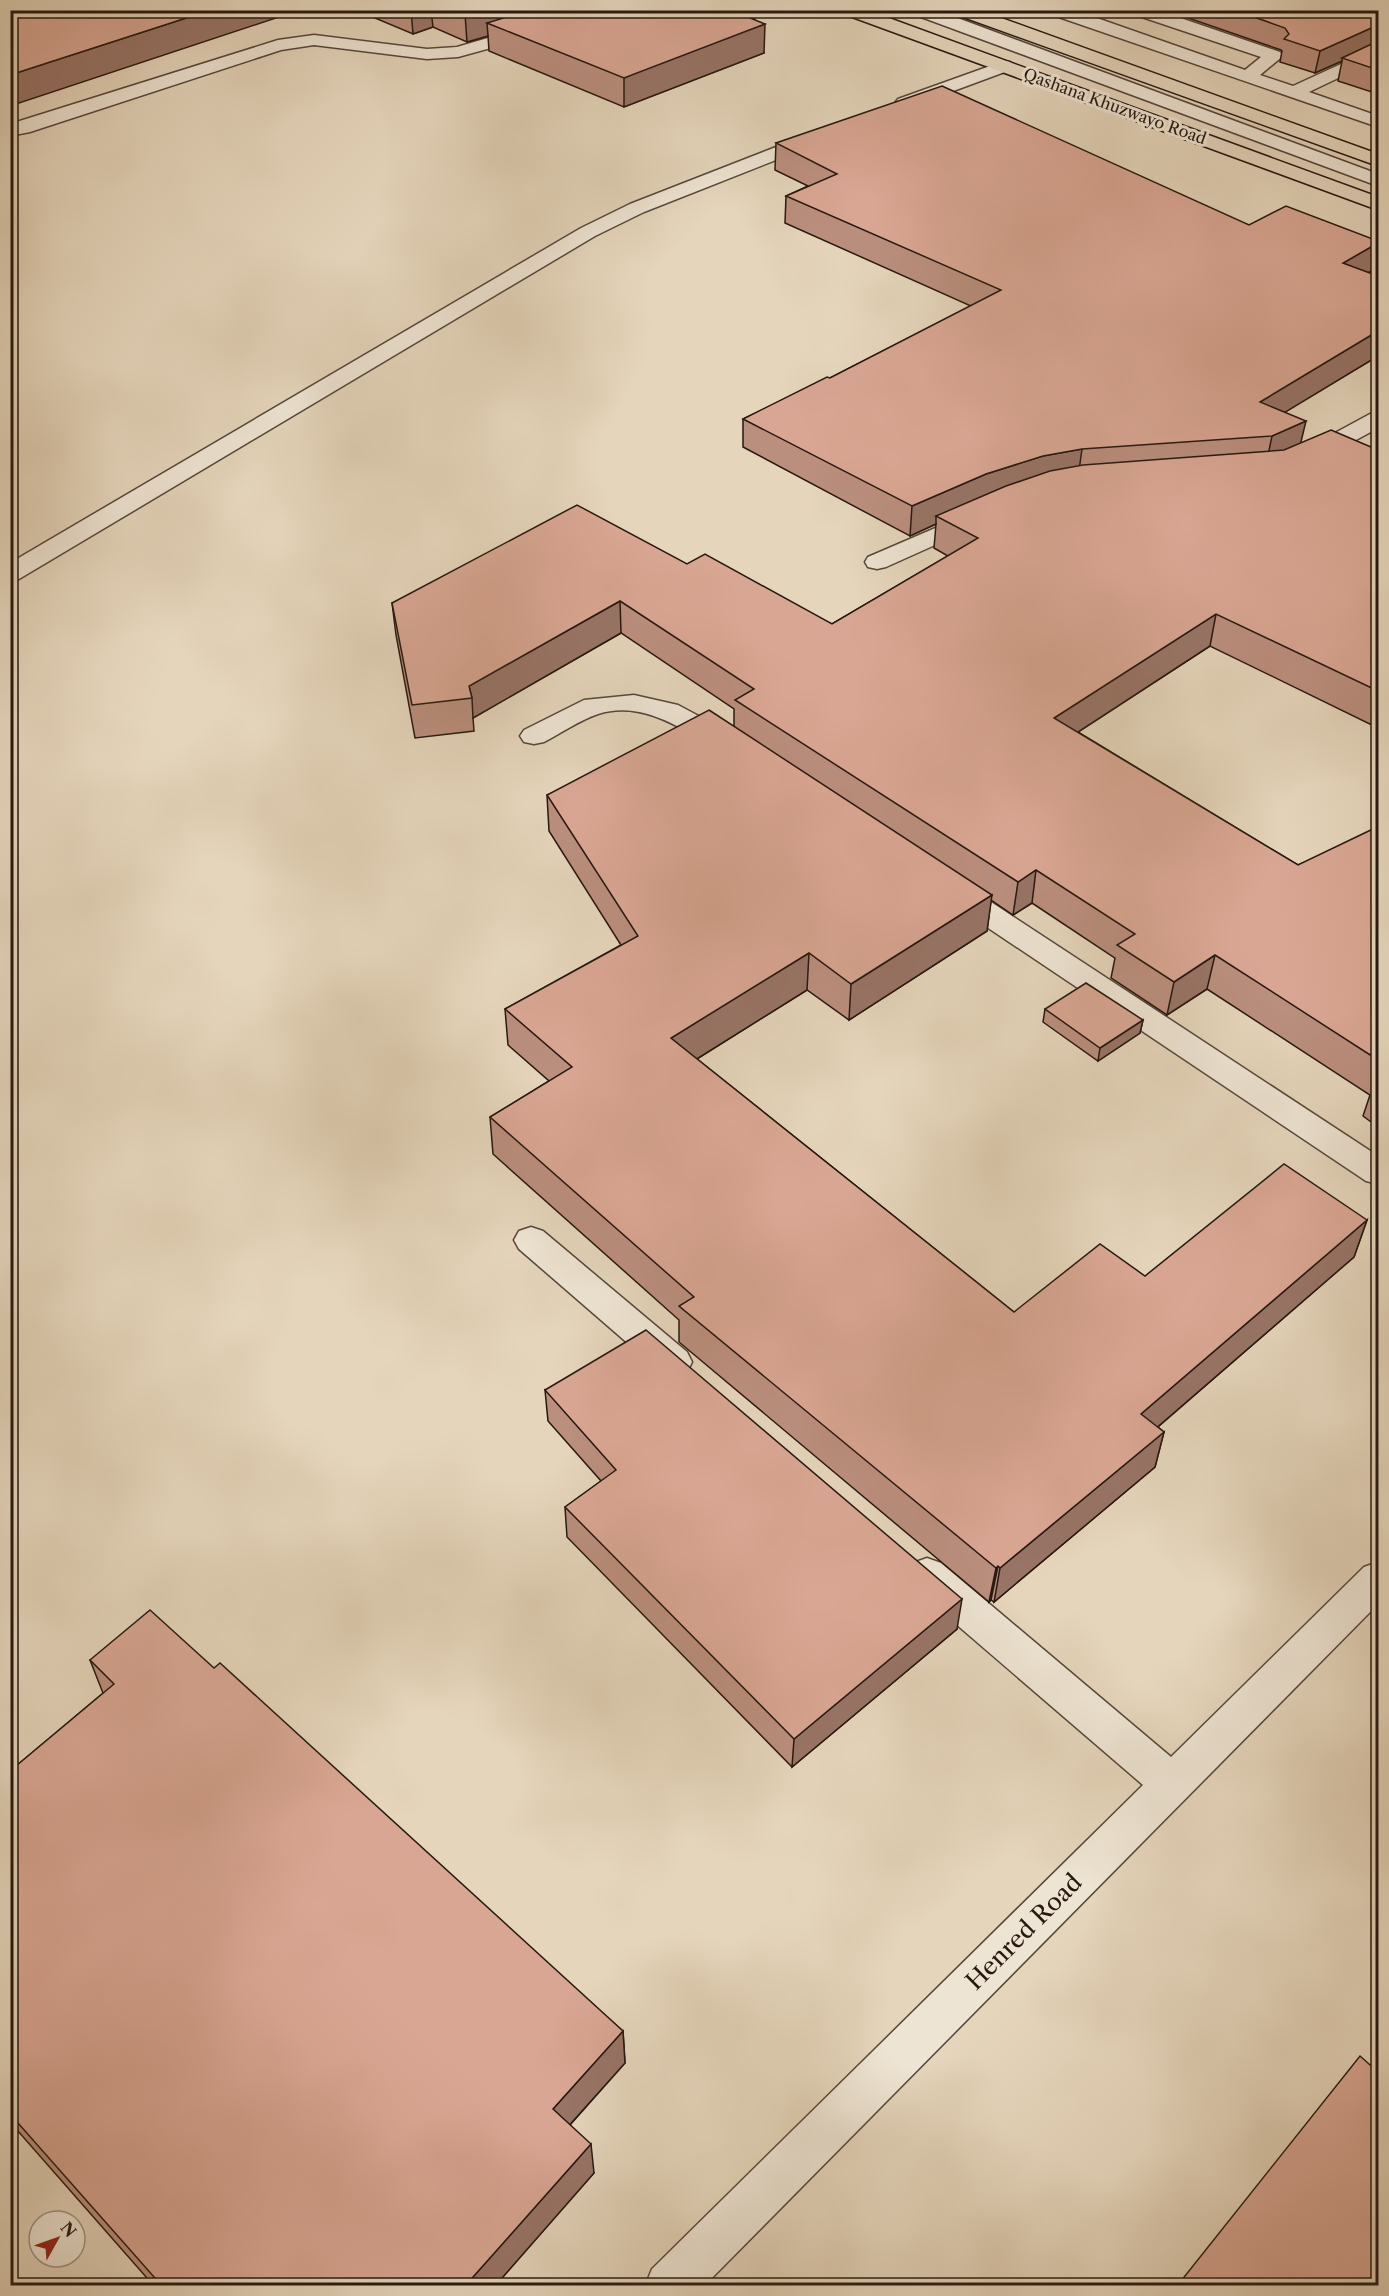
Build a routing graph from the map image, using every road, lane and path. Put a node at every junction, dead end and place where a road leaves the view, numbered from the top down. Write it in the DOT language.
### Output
graph roads {
  1 [pos="586,10"];
  2 [pos="850,10"];
  3 [pos="919,10"];
  4 [pos="961,10"];
  5 [pos="1139,10"];
  6 [pos="1058,11"];
  7 [pos="1378,52"];
  8 [pos="1004,66"];
  9 [pos="1246,77"];
  10 [pos="1293,93"];
  11 [pos="883,112"];
  12 [pos="1378,122"];
  13 [pos="839,128"];
  14 [pos="10,130"];
  15 [pos="1378,160"];
  16 [pos="1378,180"];
  17 [pos="1378,204"];
  18 [pos="1378,419"];
  19 [pos="1288,466"];
  20 [pos="993,510"];
  21 [pos="878,562"];
  22 [pos="10,574"];
  23 [pos="534,735"];
  24 [pos="746,755"];
  25 [pos="934,879"];
  26 [pos="1378,1172"];
  27 [pos="531,1240"];
  28 [pos="703,1386"];
  29 [pos="902,1554"];
  30 [pos="1378,1579"];
  31 [pos="1172,1784"];
  32 [pos="669,2286"];
  1 -- 14 [label="lane"];
  2 -- 8 [label="main road, Qashana Khuzwayo Road"];
  3 -- 16 [label="lane"];
  4 -- 15 [label="main road, Qashana Khuzwayo Road"];
  5 -- 9 [label="lane"];
  6 -- 9 [label="lane"];
  7 -- 10 [label="lane"];
  8 -- 11 [label="lane"];
  8 -- 17 [label="main road, Qashana Khuzwayo Road"];
  9 -- 10 [label="lane"];
  10 -- 12 [label="lane"];
  13 -- 22 [label="lane"];
  18 -- 19 [label="lane"];
  20 -- 21 [label="lane"];
  23 -- 24 [label="lane"];
  25 -- 26 [label="lane"];
  27 -- 28 [label="lane"];
  29 -- 31 [label="lane"];
  30 -- 31 [label="lane, Henred Road"];
  31 -- 32 [label="lane, Henred Road"];
}
